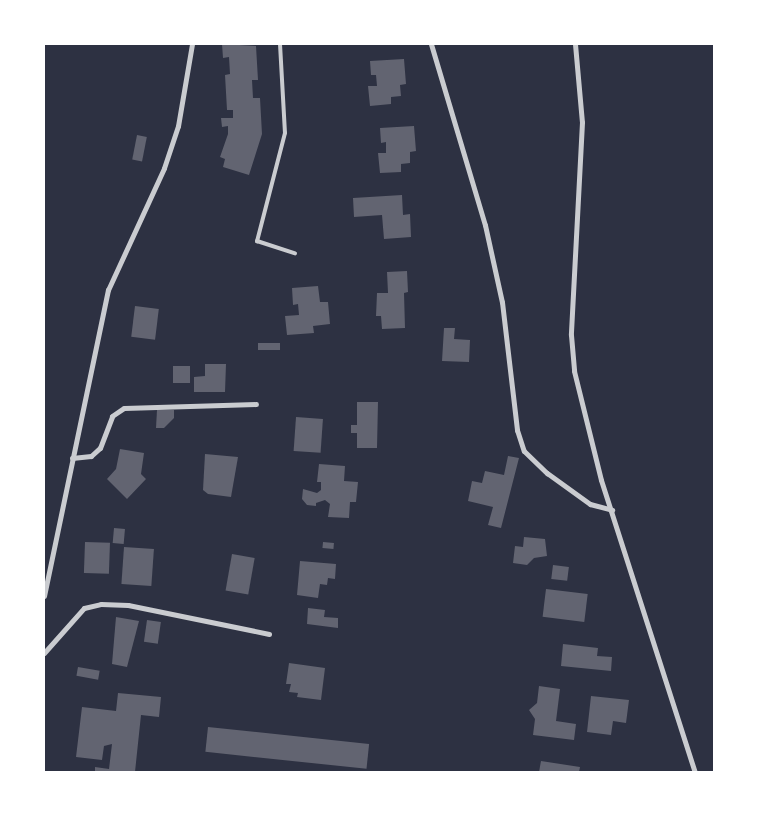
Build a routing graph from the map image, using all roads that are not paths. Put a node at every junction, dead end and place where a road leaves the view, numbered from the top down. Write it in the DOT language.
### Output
graph roads {
  1 [pos="192,44"];
  2 [pos="280,44"];
  3 [pos="431,44"];
  4 [pos="575,44"];
  5 [pos="295,253"];
  6 [pos="256,404"];
  7 [pos="72,458"];
  8 [pos="612,510"];
  9 [pos="44,596"];
  10 [pos="269,634"];
  11 [pos="44,653"];
  12 [pos="695,772"];
  1 -- 7 [label="street"];
  2 -- 5 [label="lane"];
  3 -- 8 [label="street"];
  4 -- 8 [label="street"];
  6 -- 7 [label="street"];
  7 -- 9 [label="street"];
  8 -- 12 [label="street"];
  10 -- 11 [label="street"];
}
